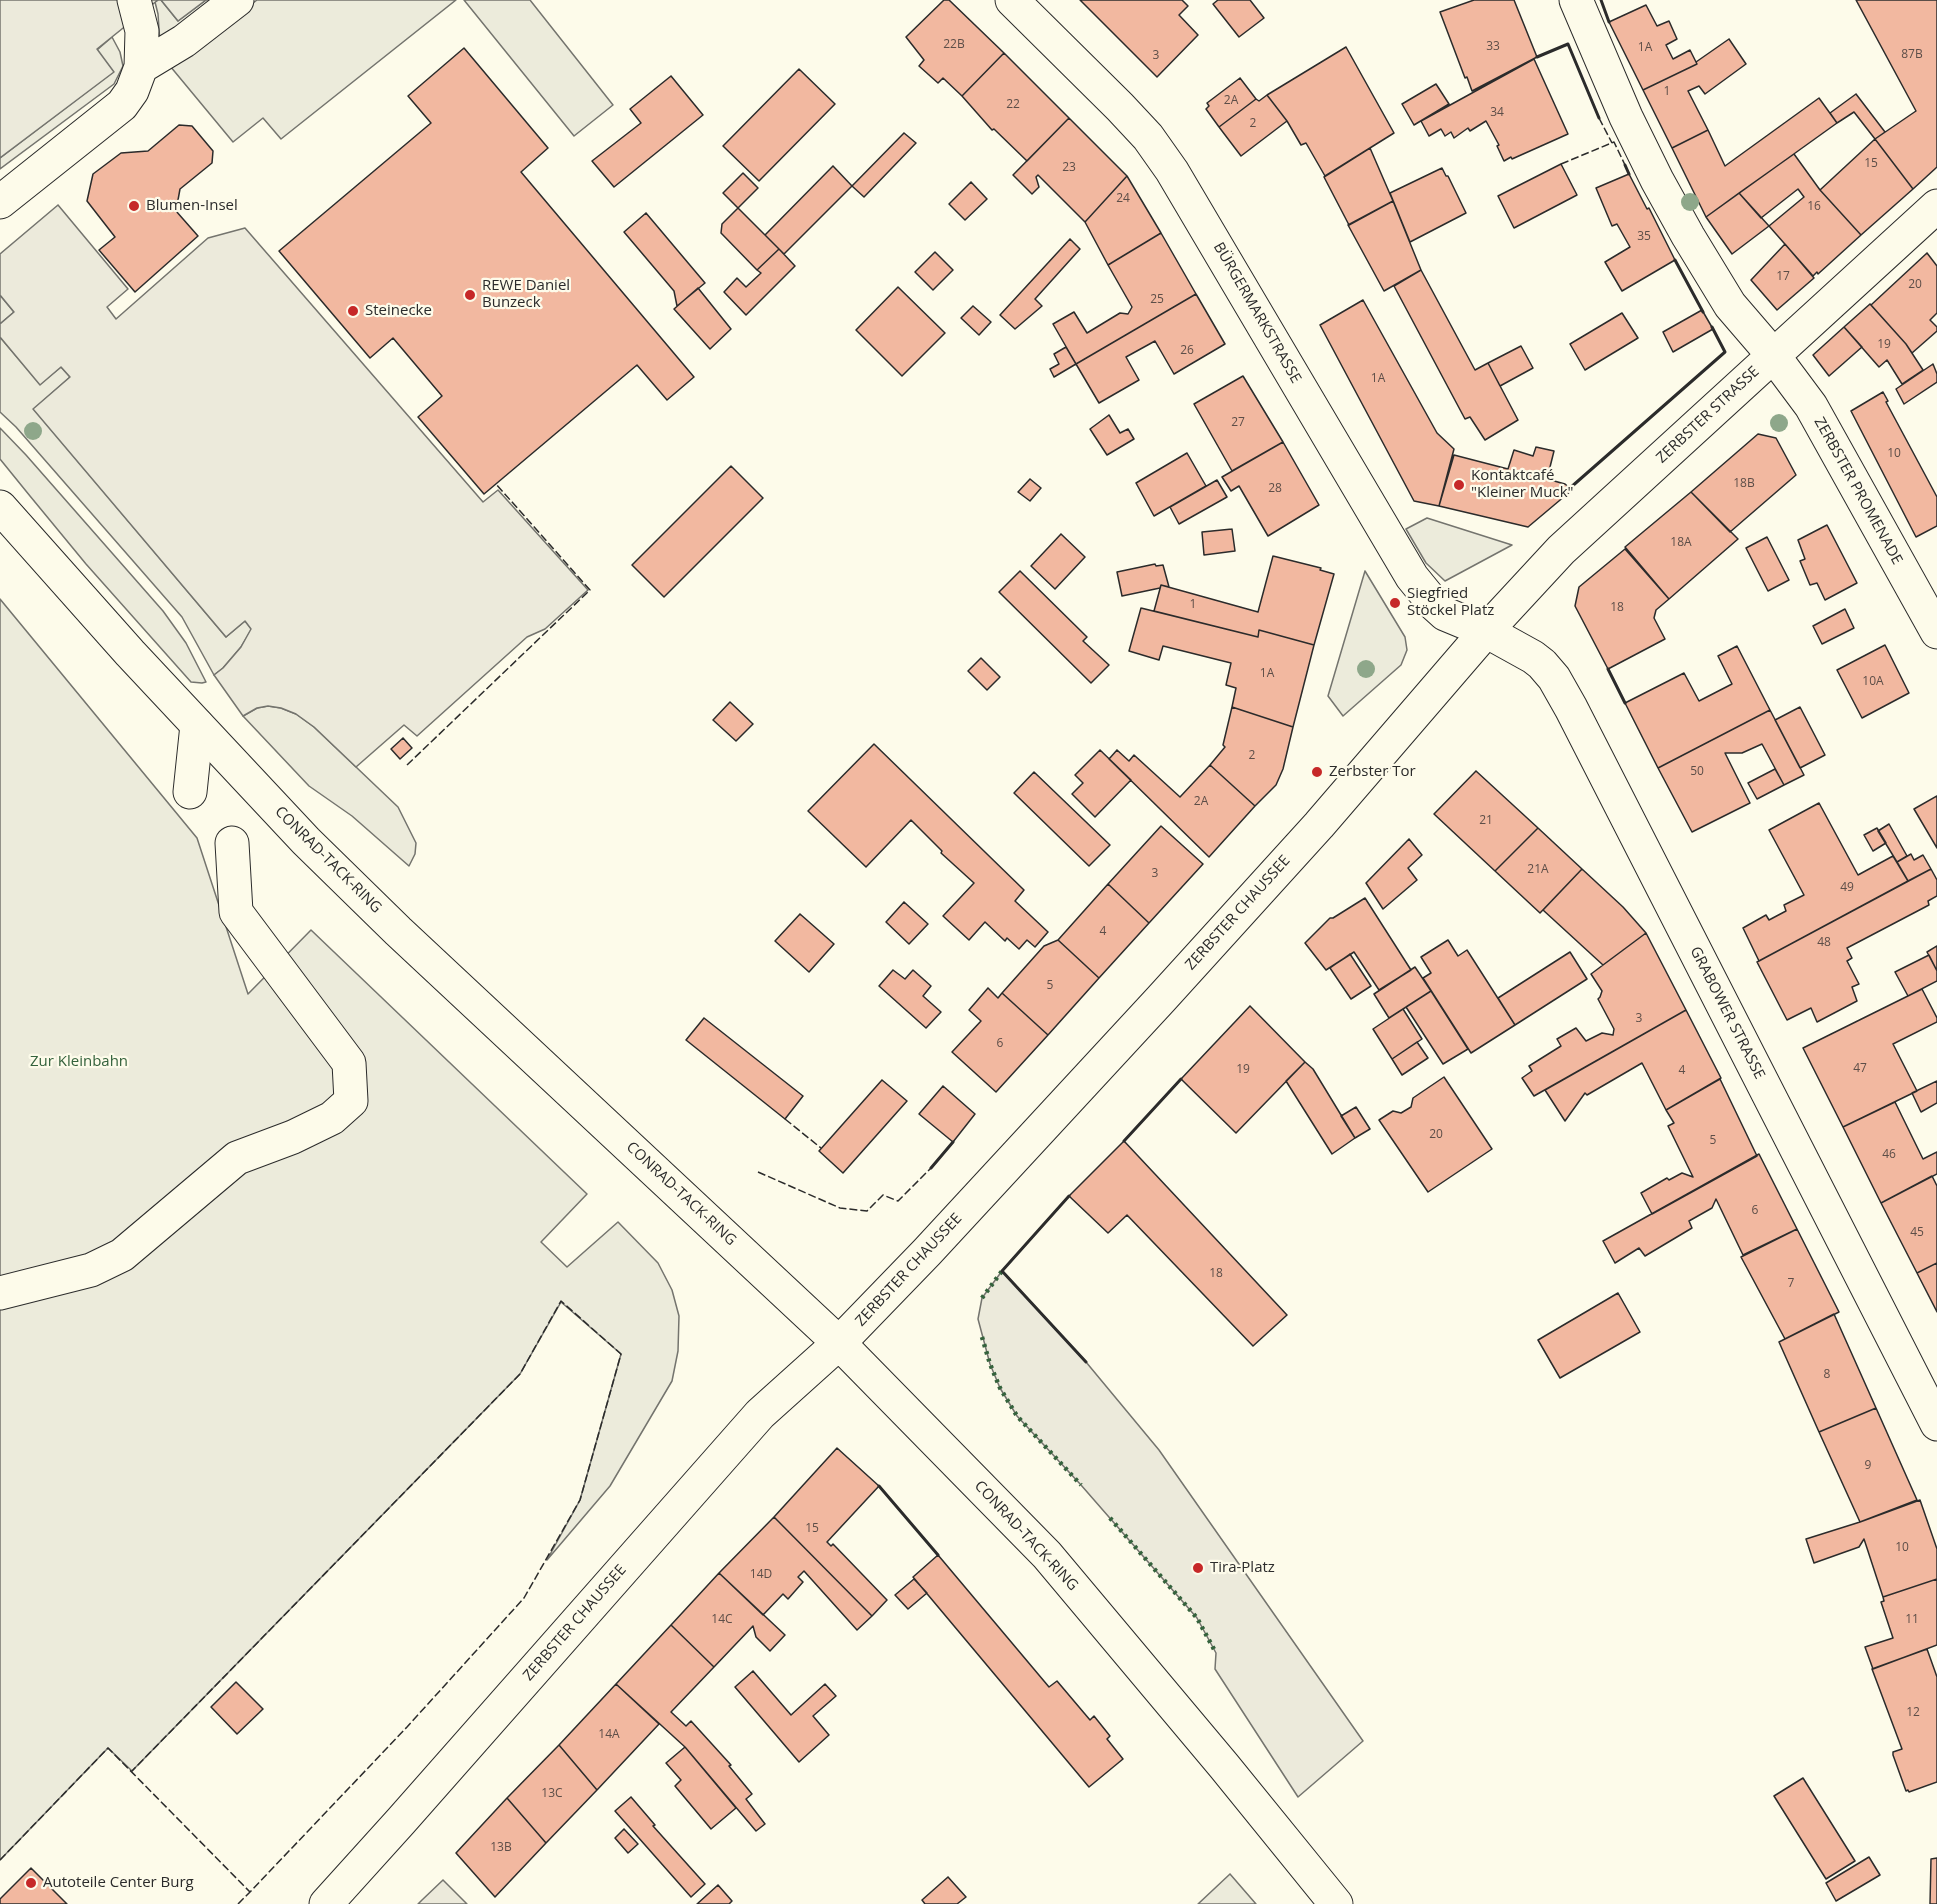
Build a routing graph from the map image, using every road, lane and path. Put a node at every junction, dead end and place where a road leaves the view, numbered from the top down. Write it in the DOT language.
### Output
graph roads {
  1 [pos="134,0"];
  2 [pos="237,0"];
  3 [pos="1012,0"];
  4 [pos="1576,0"];
  5 [pos="141,68"];
  6 [pos="0,202"];
  7 [pos="1937,206"];
  8 [pos="1773,355"];
  9 [pos="0,507"];
  10 [pos="1486,631"];
  11 [pos="1937,632"];
  12 [pos="197,725"];
  13 [pos="190,792"];
  14 [pos="232,843"];
  15 [pos="0,1293"];
  16 [pos="839,1343"];
  17 [pos="1937,1424"];
  18 [pos="326,1904"];
  19 [pos="1336,1904"];
  1 -- 5 [label="street"];
  2 -- 5 [label="street"];
  3 -- 10 [label="street, BÜRGERMARKSTRASSE"];
  4 -- 8 [label="street, ZERBSTER PROMENADE"];
  5 -- 6 [label="street"];
  7 -- 8 [label="street, ZERBSTER STRASSE"];
  8 -- 10 [label="street, ZERBSTER STRASSE"];
  8 -- 11 [label="street, ZERBSTER PROMENADE"];
  9 -- 12 [label="street, CONRAD-TACK-RING"];
  10 -- 16 [label="street, ZERBSTER CHAUSSEE"];
  10 -- 17 [label="street, GRABOWER STRASSE"];
  12 -- 13 [label="street"];
  12 -- 16 [label="street, CONRAD-TACK-RING"];
  14 -- 15 [label="street"];
  16 -- 18 [label="street, ZERBSTER CHAUSSEE"];
  16 -- 19 [label="street, CONRAD-TACK-RING"];
}
